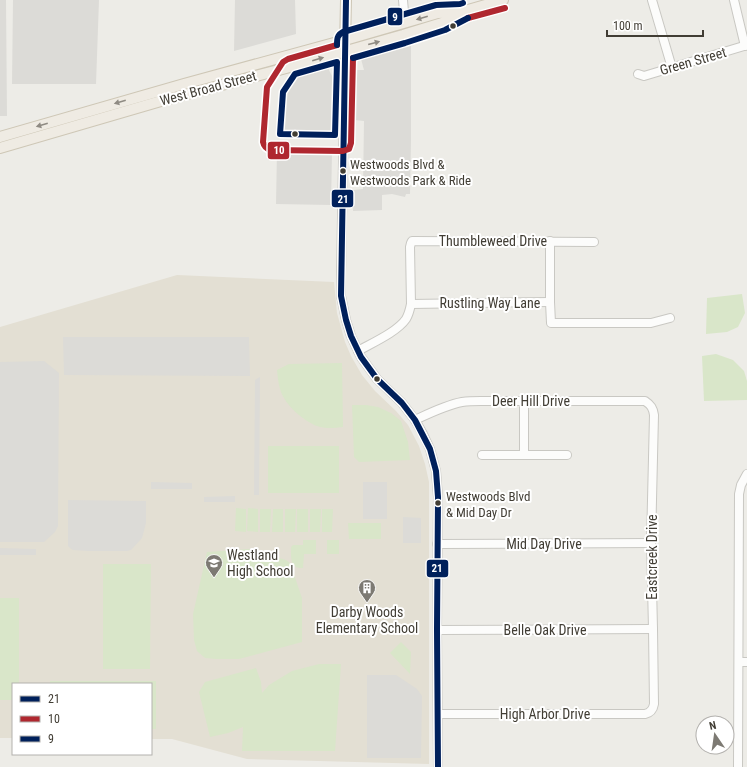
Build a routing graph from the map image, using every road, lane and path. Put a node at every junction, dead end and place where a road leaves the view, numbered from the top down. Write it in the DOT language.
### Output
graph roads {
  1 [pos="346,0"];
  2 [pos="403,0"];
  3 [pos="501,0"];
  4 [pos="652,0"];
  5 [pos="734,0"];
  6 [pos="461,12"];
  7 [pos="405,23"];
  8 [pos="746,45"];
  9 [pos="345,46"];
  10 [pos="672,68"];
  11 [pos="638,74"];
  12 [pos="0,137"];
  13 [pos="0,148"];
  14 [pos="550,242"];
  15 [pos="594,242"];
  16 [pos="550,302"];
  17 [pos="411,304"];
  18 [pos="670,318"];
  19 [pos="358,351"];
  20 [pos="524,401"];
  21 [pos="650,404"];
  22 [pos="415,420"];
  23 [pos="482,455"];
  24 [pos="524,455"];
  25 [pos="567,456"];
  26 [pos="747,474"];
  27 [pos="651,543"];
  28 [pos="437,544"];
  29 [pos="743,561"];
  30 [pos="653,629"];
  31 [pos="437,630"];
  32 [pos="743,662"];
  33 [pos="651,711"];
  34 [pos="438,714"];
  35 [pos="438,767"];
  36 [pos="738,767"];
  1 -- 9 [label="main road"];
  2 -- 7 [label="street"];
  3 -- 6 [label="main road, West Broad Street"];
  4 -- 10 [label="street"];
  5 -- 8 [label="street"];
  6 -- 7 [label="main road, West Broad Street, one-way"];
  9 -- 6 [label="main road, West Broad Street, one-way"];
  7 -- 9 [label="main road, West Broad Street"];
  8 -- 10 [label="street, Green Street"];
  9 -- 12 [label="main road, West Broad Street, one-way"];
  13 -- 9 [label="main road, West Broad Street, one-way"];
  9 -- 19 [label="street"];
  10 -- 11 [label="street, Green Street"];
  14 -- 15 [label="street, Thumbleweed Drive"];
  14 -- 16 [label="street"];
  14 -- 17 [label="street, Thumbleweed Drive"];
  16 -- 17 [label="street, Rustling Way Lane"];
  16 -- 18 [label="street, Rustling Way Lane"];
  17 -- 19 [label="street"];
  19 -- 22 [label="street"];
  20 -- 21 [label="street, Deer Hill Drive"];
  20 -- 22 [label="street, Deer Hill Drive"];
  20 -- 24 [label="street"];
  21 -- 27 [label="street, Eastcreek Drive"];
  22 -- 28 [label="street"];
  23 -- 24 [label="street"];
  24 -- 25 [label="street"];
  26 -- 29 [label="street"];
  27 -- 28 [label="street, Mid Day Drive"];
  27 -- 30 [label="street, Eastcreek Drive"];
  28 -- 31 [label="street"];
  29 -- 32 [label="street"];
  30 -- 31 [label="street, Belle Oak Drive"];
  30 -- 33 [label="street, Eastcreek Drive"];
  31 -- 34 [label="street"];
  32 -- 36 [label="street"];
  33 -- 34 [label="street, High Arbor Drive"];
  34 -- 35 [label="street"];
}
